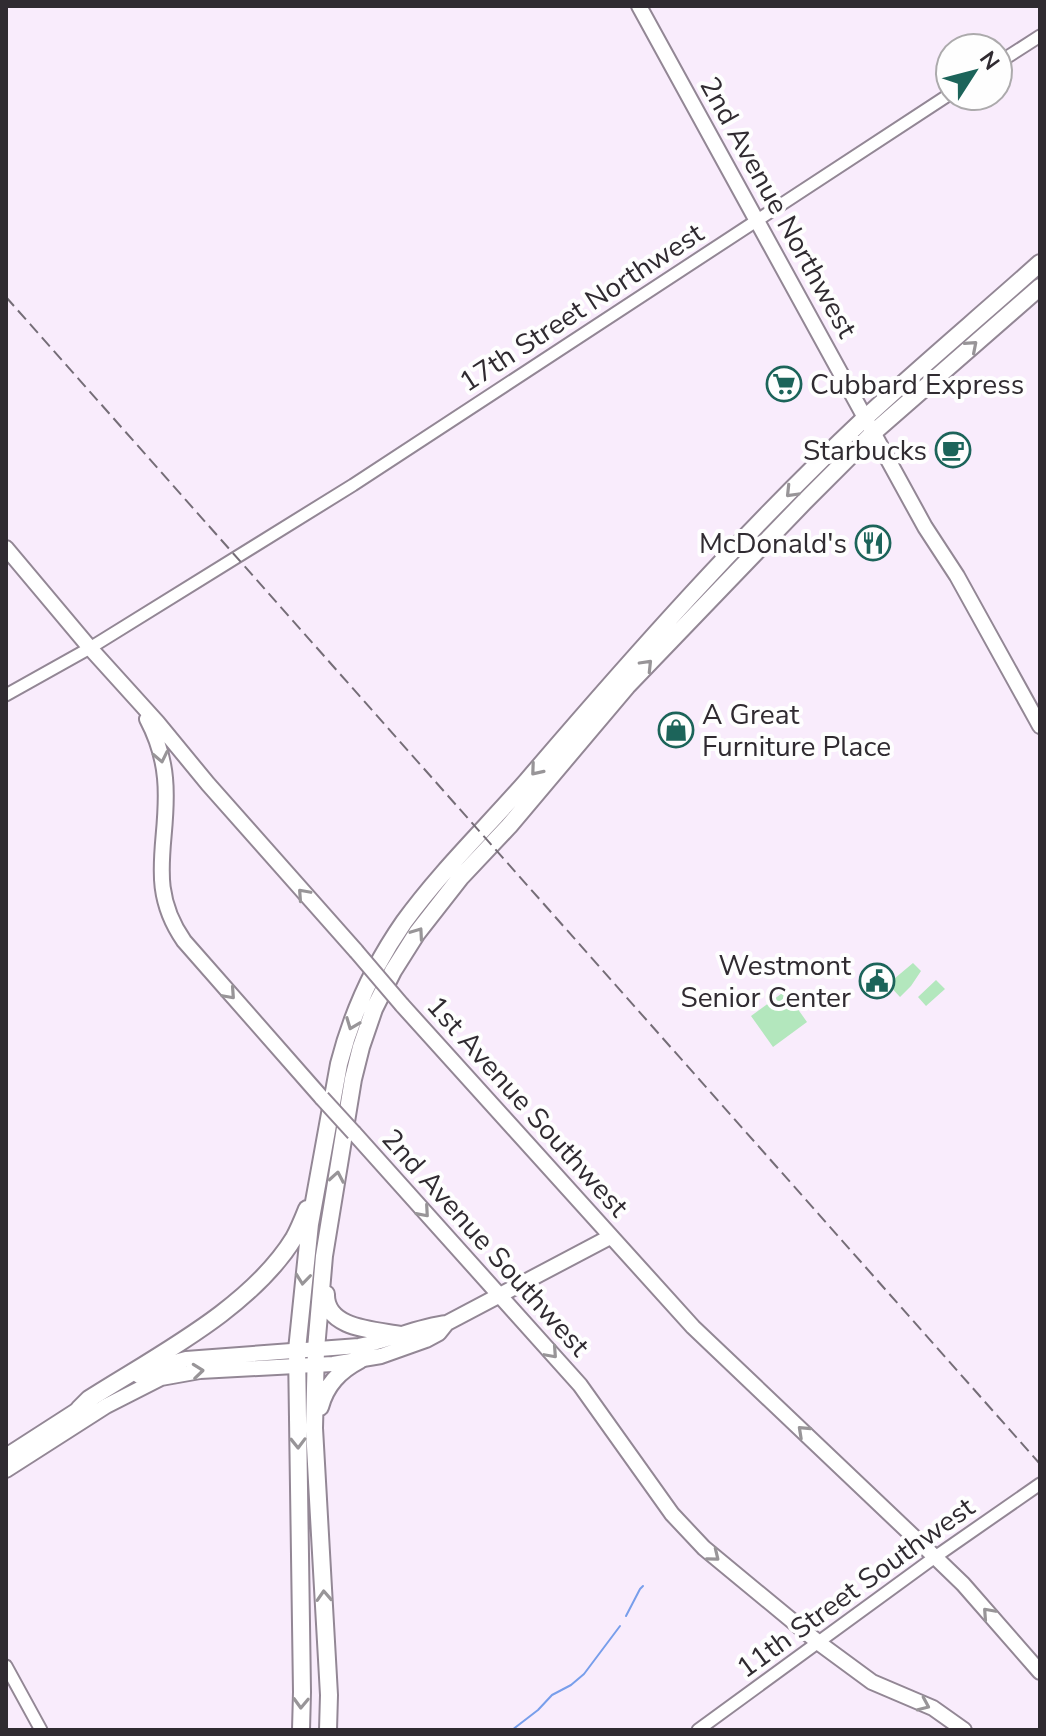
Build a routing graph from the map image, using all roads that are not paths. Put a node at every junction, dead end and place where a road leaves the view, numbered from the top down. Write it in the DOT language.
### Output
graph roads {
  1 [pos="639,6"];
  2 [pos="1040,36"];
  3 [pos="1014,53"];
  4 [pos="934,105"];
  5 [pos="757,221"];
  6 [pos="1040,263"];
  7 [pos="1040,287"];
  8 [pos="870,425"];
  9 [pos="6,548"];
  10 [pos="90,648"];
  11 [pos="126,689"];
  12 [pos="6,695"];
  13 [pos="1040,726"];
  14 [pos="317,1186"];
  15 [pos="610,1237"];
  16 [pos="324,1256"];
  17 [pos="499,1296"];
  18 [pos="447,1323"];
  19 [pos="401,1335"];
  20 [pos="297,1357"];
  21 [pos="316,1357"];
  22 [pos="360,1360"];
  23 [pos="79,1409"];
  24 [pos="314,1428"];
  25 [pos="6,1456"];
  26 [pos="6,1470"];
  27 [pos="1040,1484"];
  28 [pos="935,1557"];
  29 [pos="819,1643"];
  30 [pos="6,1666"];
  31 [pos="1040,1672"];
  32 [pos="9,1697"];
  33 [pos="25,1702"];
  34 [pos="41,1730"];
  35 [pos="301,1730"];
  36 [pos="328,1730"];
  37 [pos="698,1730"];
  38 [pos="964,1730"];
  1 -- 5 [label="main road, 2nd Avenue Northwest"];
  2 -- 3 [label="street"];
  4 -- 5 [label="street, 17th Street Northwest"];
  5 -- 8 [label="main road, 2nd Avenue Northwest"];
  5 -- 10 [label="street, 17th Street Northwest"];
  6 -- 8 [label="highway"];
  8 -- 7 [label="highway, one-way"];
  8 -- 13 [label="main road, 2nd Avenue Northwest"];
  8 -- 14 [label="highway, one-way"];
  16 -- 8 [label="highway, one-way"];
  9 -- 10 [label="main road, 1st Avenue Southwest"];
  10 -- 11 [label="main road, 1st Avenue Southwest"];
  10 -- 12 [label="street, 17th Street Northwest"];
  15 -- 11 [label="main road, 1st Avenue Southwest, one-way, bridge"];
  11 -- 17 [label="main road, 2nd Avenue Southwest, one-way, bridge"];
  14 -- 20 [label="highway, one-way"];
  14 -- 23 [label="highway"];
  15 -- 17 [label="main road"];
  28 -- 15 [label="main road, 1st Avenue Southwest, one-way"];
  16 -- 19 [label="highway"];
  16 -- 21 [label="highway"];
  17 -- 18 [label="main road"];
  17 -- 29 [label="main road, 2nd Avenue Southwest, one-way"];
  18 -- 19 [label="main road"];
  18 -- 22 [label="main road"];
  19 -- 21 [label="main road"];
  20 -- 21 [label="main road"];
  20 -- 23 [label="main road"];
  26 -- 20 [label="main road, one-way"];
  20 -- 35 [label="highway, one-way"];
  21 -- 22 [label="main road"];
  21 -- 24 [label="highway"];
  22 -- 24 [label="highway"];
  23 -- 25 [label="main road"];
  36 -- 24 [label="highway, one-way"];
  27 -- 28 [label="street, 11th Street Southwest"];
  28 -- 29 [label="street, 11th Street Southwest"];
  31 -- 28 [label="main road, 1st Avenue Southwest, one-way"];
  29 -- 37 [label="street, 11th Street Southwest"];
  29 -- 38 [label="main road, 2nd Avenue Southwest, one-way"];
  30 -- 33 [label="street"];
  32 -- 33 [label="street"];
  33 -- 34 [label="street"];
}
